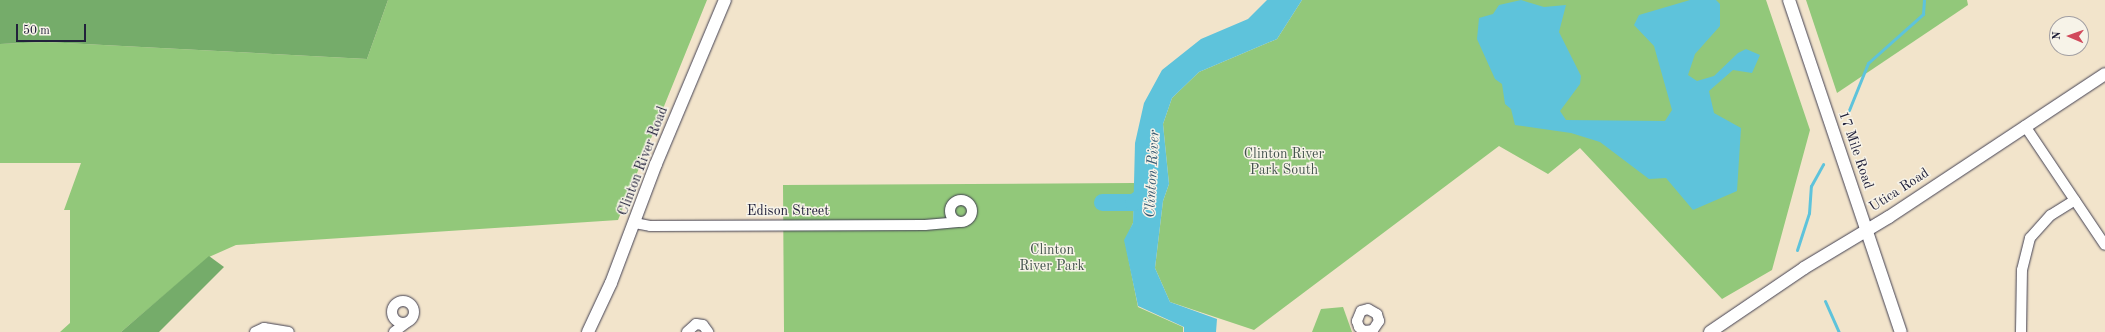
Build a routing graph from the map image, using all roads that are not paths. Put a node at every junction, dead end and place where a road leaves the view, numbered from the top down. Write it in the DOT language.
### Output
graph roads {
  1 [pos="725,0"];
  2 [pos="1789,0"];
  3 [pos="2105,74"];
  4 [pos="2025,126"];
  5 [pos="2075,200"];
  6 [pos="950,210"];
  7 [pos="958,222"];
  8 [pos="635,223"];
  9 [pos="942,223"];
  10 [pos="1867,229"];
  11 [pos="2105,245"];
  12 [pos="393,317"];
  13 [pos="406,323"];
  14 [pos="1378,328"];
  15 [pos="1368,331"];
  16 [pos="254,332"];
  17 [pos="289,332"];
  18 [pos="394,332"];
  19 [pos="588,332"];
  20 [pos="687,332"];
  21 [pos="708,332"];
  22 [pos="1710,332"];
  23 [pos="1901,332"];
  24 [pos="2022,332"];
  1 -- 8 [label="street, Clinton River Road"];
  2 -- 10 [label="street, 17 Mile Road"];
  3 -- 4 [label="street, Utica Road"];
  4 -- 5 [label="street"];
  4 -- 10 [label="street, Utica Road"];
  5 -- 11 [label="street"];
  5 -- 24 [label="street"];
  6 -- 7 [label="street"];
  6 -- 7 [label="street"];
  6 -- 9 [label="street"];
  7 -- 9 [label="street, Edison Street"];
  8 -- 9 [label="street, Edison Street"];
  8 -- 19 [label="street, Clinton River Road"];
  10 -- 22 [label="street, Utica Road"];
  10 -- 23 [label="street, 17 Mile Road"];
  12 -- 13 [label="street"];
  12 -- 13 [label="street"];
  12 -- 18 [label="street"];
  13 -- 18 [label="street"];
  14 -- 15 [label="street"];
  14 -- 15 [label="street"];
  16 -- 17 [label="street"];
  20 -- 21 [label="street"];
}
